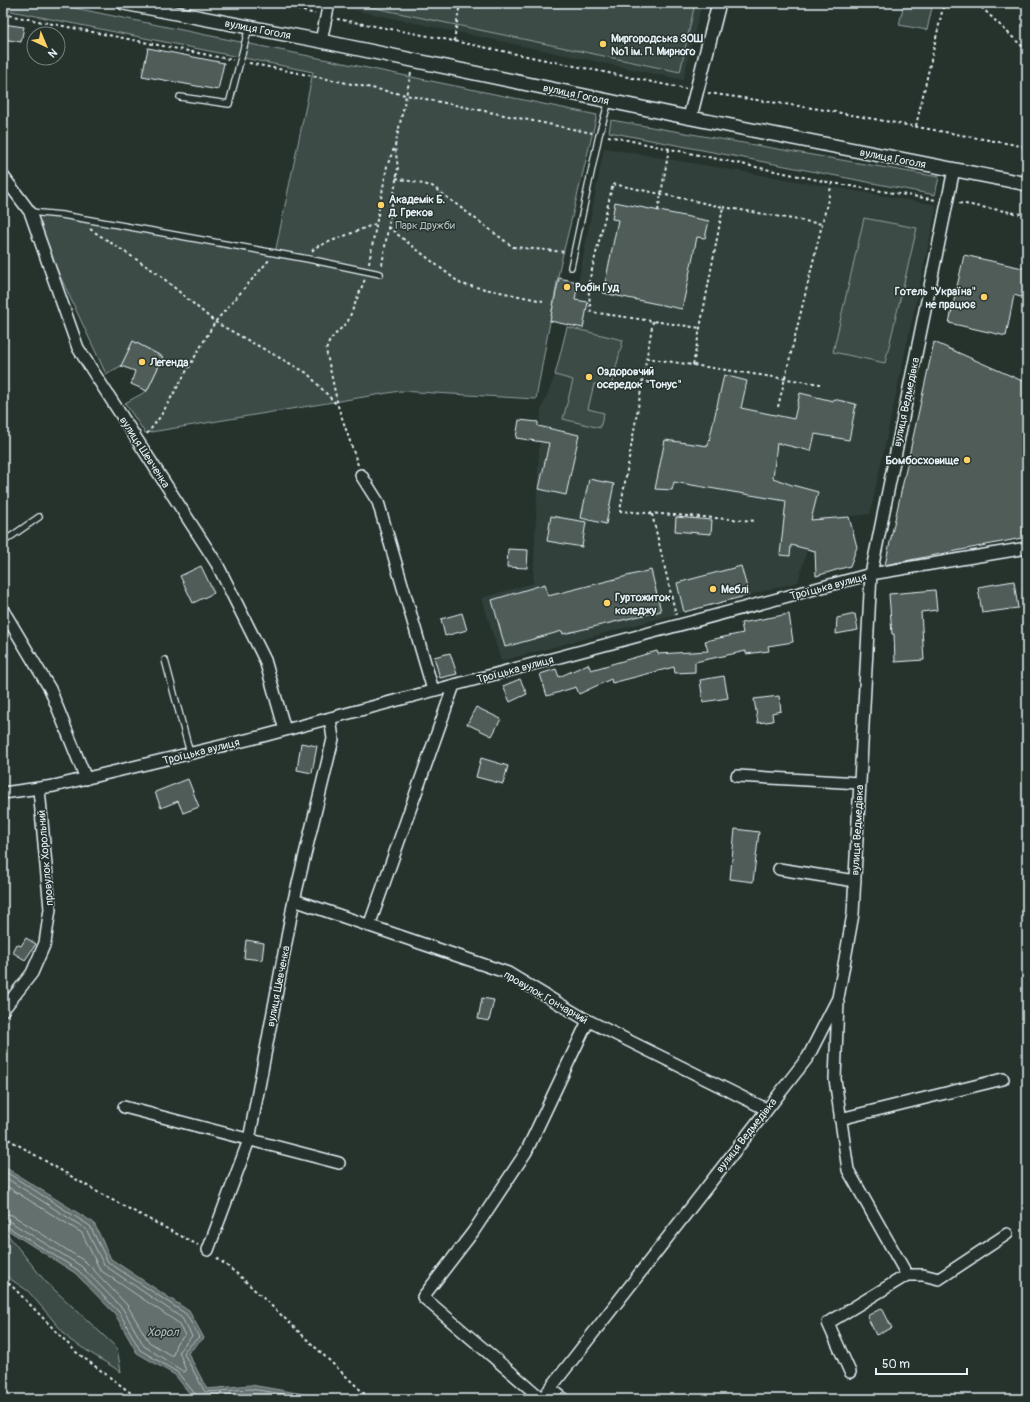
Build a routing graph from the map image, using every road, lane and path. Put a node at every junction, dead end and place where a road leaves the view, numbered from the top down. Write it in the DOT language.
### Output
graph roads {
  1 [pos="124,3"];
  2 [pos="274,3"];
  3 [pos="329,3"];
  4 [pos="460,3"];
  5 [pos="719,3"];
  6 [pos="944,3"];
  7 [pos="977,3"];
  8 [pos="3,14"];
  9 [pos="326,17"];
  10 [pos="249,27"];
  11 [pos="321,41"];
  12 [pos="454,41"];
  13 [pos="1027,50"];
  14 [pos="414,60"];
  15 [pos="240,61"];
  16 [pos="696,91"];
  17 [pos="406,95"];
  18 [pos="180,97"];
  19 [pos="609,101"];
  20 [pos="690,117"];
  21 [pos="916,126"];
  22 [pos="599,135"];
  23 [pos="395,146"];
  24 [pos="1027,147"];
  25 [pos="669,149"];
  26 [pos="954,170"];
  27 [pos="3,176"];
  28 [pos="396,178"];
  29 [pos="832,183"];
  30 [pos="1027,184"];
  31 [pos="661,194"];
  32 [pos="947,202"];
  33 [pos="723,207"];
  34 [pos="658,211"];
  35 [pos="30,212"];
  36 [pos="1027,215"];
  37 [pos="72,217"];
  38 [pos="375,224"];
  39 [pos="822,224"];
  40 [pos="388,227"];
  41 [pos="275,253"];
  42 [pos="574,253"];
  43 [pos="303,258"];
  44 [pos="571,267"];
  45 [pos="368,272"];
  46 [pos="380,274"];
  47 [pos="543,301"];
  48 [pos="653,321"];
  49 [pos="215,322"];
  50 [pos="700,328"];
  51 [pos="646,358"];
  52 [pos="693,365"];
  53 [pos="786,379"];
  54 [pos="820,384"];
  55 [pos="338,406"];
  56 [pos="778,407"];
  57 [pos="140,444"];
  58 [pos="361,475"];
  59 [pos="652,514"];
  60 [pos="39,518"];
  61 [pos="756,521"];
  62 [pos="3,542"];
  63 [pos="1027,548"];
  64 [pos="871,574"];
  65 [pos="3,610"];
  66 [pos="676,615"];
  67 [pos="165,660"];
  68 [pos="454,685"];
  69 [pos="433,690"];
  70 [pos="330,718"];
  71 [pos="285,730"];
  72 [pos="190,753"];
  73 [pos="737,776"];
  74 [pos="86,779"];
  75 [pos="860,783"];
  76 [pos="39,788"];
  77 [pos="3,793"];
  78 [pos="779,869"];
  79 [pos="855,881"];
  80 [pos="294,900"];
  81 [pos="369,926"];
  82 [pos="838,998"];
  83 [pos="3,1010"];
  84 [pos="588,1021"];
  85 [pos="1003,1079"];
  86 [pos="124,1107"];
  87 [pos="766,1109"];
  88 [pos="840,1119"];
  89 [pos="3,1136"];
  90 [pos="249,1140"];
  91 [pos="339,1163"];
  92 [pos="1007,1234"];
  93 [pos="208,1250"];
  94 [pos="907,1275"];
  95 [pos="3,1280"];
  96 [pos="850,1372"];
  97 [pos="550,1388"];
  98 [pos="139,1399"];
  99 [pos="370,1399"];
  100 [pos="542,1399"];
  101 [pos="564,1399"];
  1 -- 10 [label="street, вулиця Гоголя"];
  2 -- 9 [label="path"];
  3 -- 9 [label="street"];
  4 -- 12 [label="path"];
  5 -- 16 [label="street"];
  6 -- 21 [label="path"];
  7 -- 13 [label="path"];
  8 -- 15 [label="path"];
  9 -- 11 [label="street"];
  9 -- 12 [label="path"];
  10 -- 11 [label="street, вулиця Гоголя"];
  10 -- 15 [label="lane"];
  11 -- 14 [label="street, вулиця Гоголя"];
  12 -- 16 [label="path"];
  14 -- 17 [label="path"];
  14 -- 19 [label="street, вулиця Гоголя"];
  15 -- 17 [label="path"];
  15 -- 18 [label="lane"];
  16 -- 20 [label="street"];
  16 -- 21 [label="path"];
  17 -- 22 [label="path"];
  17 -- 23 [label="path"];
  19 -- 20 [label="street, вулиця Гоголя"];
  19 -- 22 [label="lane"];
  20 -- 26 [label="street, вулиця Гоголя"];
  21 -- 24 [label="path"];
  22 -- 25 [label="path"];
  22 -- 42 [label="lane"];
  23 -- 28 [label="path"];
  23 -- 38 [label="path"];
  25 -- 29 [label="path"];
  25 -- 31 [label="path"];
  26 -- 30 [label="street, вулиця Гоголя"];
  26 -- 32 [label="street, вулиця Ведмедівка"];
  27 -- 35 [label="street, вулиця Шевченка"];
  28 -- 40 [label="path"];
  28 -- 42 [label="path"];
  29 -- 32 [label="path"];
  29 -- 39 [label="path"];
  31 -- 33 [label="path"];
  31 -- 34 [label="path"];
  31 -- 48 [label="path"];
  32 -- 36 [label="path"];
  32 -- 64 [label="street, вулиця Ведмедівка"];
  33 -- 39 [label="path"];
  33 -- 50 [label="path"];
  35 -- 37 [label="lane"];
  35 -- 57 [label="street, вулиця Шевченка"];
  37 -- 41 [label="lane"];
  37 -- 49 [label="path"];
  38 -- 43 [label="path"];
  38 -- 45 [label="path"];
  39 -- 53 [label="path"];
  40 -- 46 [label="path"];
  40 -- 47 [label="path"];
  41 -- 43 [label="lane"];
  41 -- 49 [label="path"];
  42 -- 44 [label="lane"];
  43 -- 45 [label="lane"];
  45 -- 46 [label="lane"];
  45 -- 55 [label="path"];
  48 -- 50 [label="path"];
  48 -- 51 [label="path"];
  49 -- 55 [label="path"];
  49 -- 57 [label="path"];
  50 -- 52 [label="path"];
  51 -- 52 [label="path"];
  51 -- 59 [label="path"];
  52 -- 53 [label="path"];
  53 -- 54 [label="path"];
  53 -- 56 [label="path"];
  55 -- 58 [label="path"];
  57 -- 71 [label="street, вулиця Шевченка"];
  58 -- 69 [label="street"];
  59 -- 61 [label="path"];
  59 -- 66 [label="path"];
  60 -- 62 [label="lane"];
  63 -- 64 [label="street, Троїцька вулиця"];
  64 -- 68 [label="street, Троїцька вулиця"];
  64 -- 75 [label="street, вулиця Ведмедівка"];
  65 -- 74 [label="street"];
  67 -- 72 [label="lane"];
  68 -- 69 [label="street, Троїцька вулиця"];
  68 -- 81 [label="street"];
  69 -- 70 [label="street, Троїцька вулиця"];
  70 -- 71 [label="street, Троїцька вулиця"];
  70 -- 80 [label="street, вулиця Шевченка"];
  71 -- 72 [label="street, Троїцька вулиця"];
  72 -- 74 [label="street, Троїцька вулиця"];
  73 -- 75 [label="street"];
  74 -- 76 [label="street, Троїцька вулиця"];
  75 -- 79 [label="street, вулиця Ведмедівка"];
  76 -- 77 [label="street, Троїцька вулиця"];
  76 -- 83 [label="street, провулок Хорольний"];
  78 -- 79 [label="street"];
  79 -- 82 [label="street, вулиця Ведмедівка"];
  80 -- 81 [label="street, провулок Гончарний"];
  80 -- 90 [label="street, вулиця Шевченка"];
  81 -- 84 [label="street, провулок Гончарний"];
  82 -- 87 [label="street, вулиця Ведмедівка"];
  82 -- 88 [label="street"];
  84 -- 87 [label="street, провулок Гончарний"];
  84 -- 100 [label="street"];
  85 -- 88 [label="street"];
  86 -- 90 [label="street"];
  87 -- 97 [label="street, вулиця Ведмедівка"];
  88 -- 94 [label="street"];
  89 -- 93 [label="path"];
  90 -- 91 [label="street"];
  90 -- 93 [label="street, вулиця Шевченка"];
  92 -- 94 [label="street"];
  93 -- 99 [label="path"];
  94 -- 96 [label="street"];
  95 -- 98 [label="path"];
  97 -- 100 [label="street, вулиця Ведмедівка"];
  97 -- 101 [label="street"];
}
